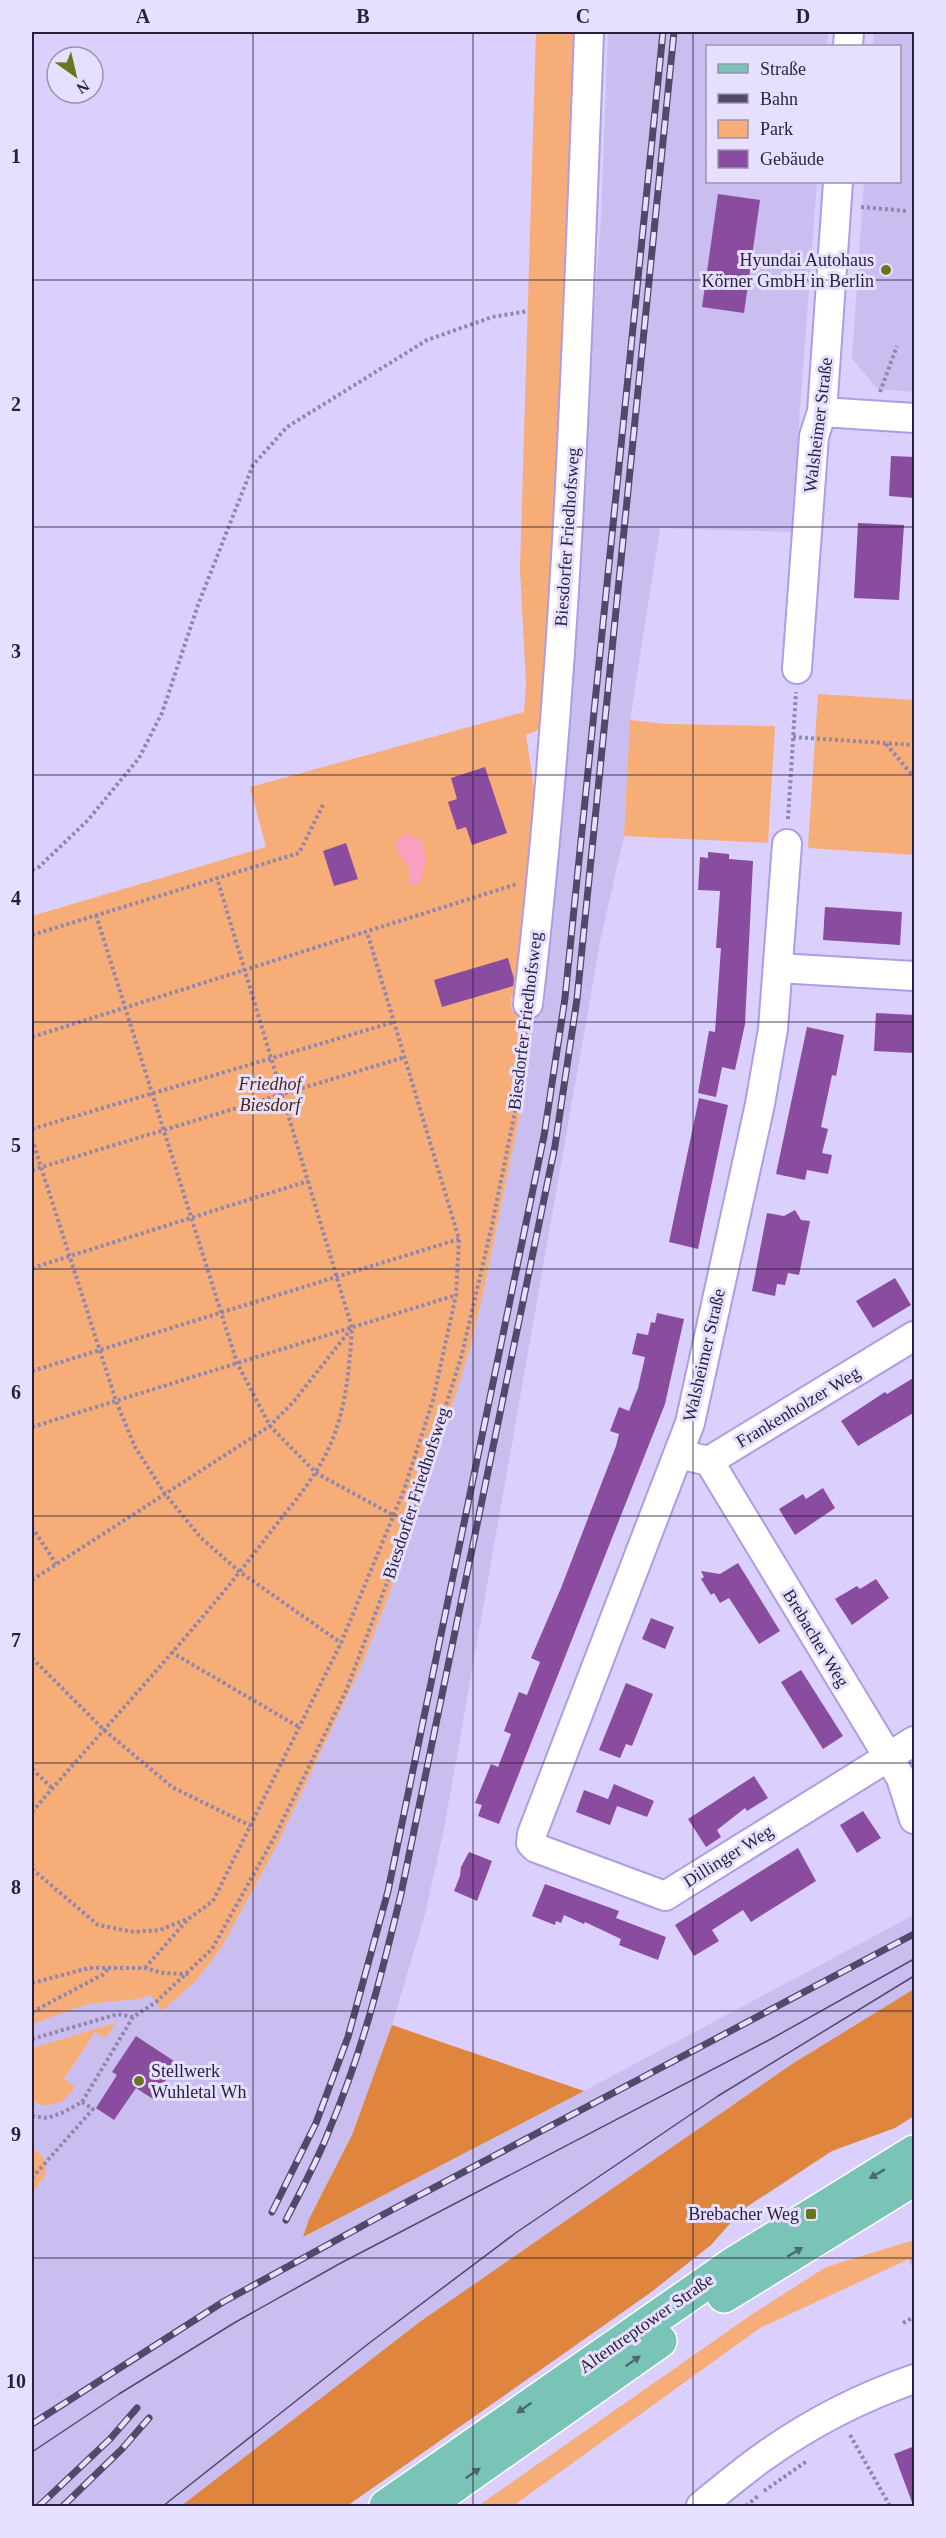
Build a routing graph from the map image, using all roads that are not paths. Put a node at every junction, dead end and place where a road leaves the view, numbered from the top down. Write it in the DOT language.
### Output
graph roads {
  1 [pos="589,32"];
  2 [pos="837,193"];
  3 [pos="822,412"];
  4 [pos="915,418"];
  5 [pos="797,669"];
  6 [pos="787,844"];
  7 [pos="778,968"];
  8 [pos="915,976"];
  9 [pos="528,1004"];
  10 [pos="915,1336"];
  11 [pos="678,1454"];
  12 [pos="709,1461"];
  13 [pos="915,1741"];
  14 [pos="888,1757"];
  15 [pos="915,1819"];
  16 [pos="531,1843"];
  17 [pos="915,2152"];
  18 [pos="915,2179"];
  19 [pos="915,2379"];
  20 [pos="708,2504"];
  21 [pos="386,2506"];
  22 [pos="425,2506"];
  1 -- 9 [label="street, Biesdorfer Friedhofsweg"];
  2 -- 3 [label="street, Walsheimer Straße"];
  3 -- 4 [label="street"];
  3 -- 5 [label="street, Walsheimer Straße"];
  6 -- 7 [label="street, Walsheimer Straße"];
  7 -- 8 [label="street"];
  7 -- 11 [label="street, Walsheimer Straße"];
  10 -- 12 [label="street, Frankenholzer Weg"];
  11 -- 12 [label="street"];
  11 -- 16 [label="street, Walsheimer Straße"];
  12 -- 14 [label="street, Brebacher Weg"];
  13 -- 14 [label="street, Dillinger Weg"];
  14 -- 15 [label="street, Brebacher Weg"];
  14 -- 16 [label="street, Dillinger Weg"];
  17 -- 21 [label="main road, Altentreptower Straße, one-way"];
  22 -- 18 [label="main road, Altentreptower Straße, one-way"];
  19 -- 20 [label="street"];
}
